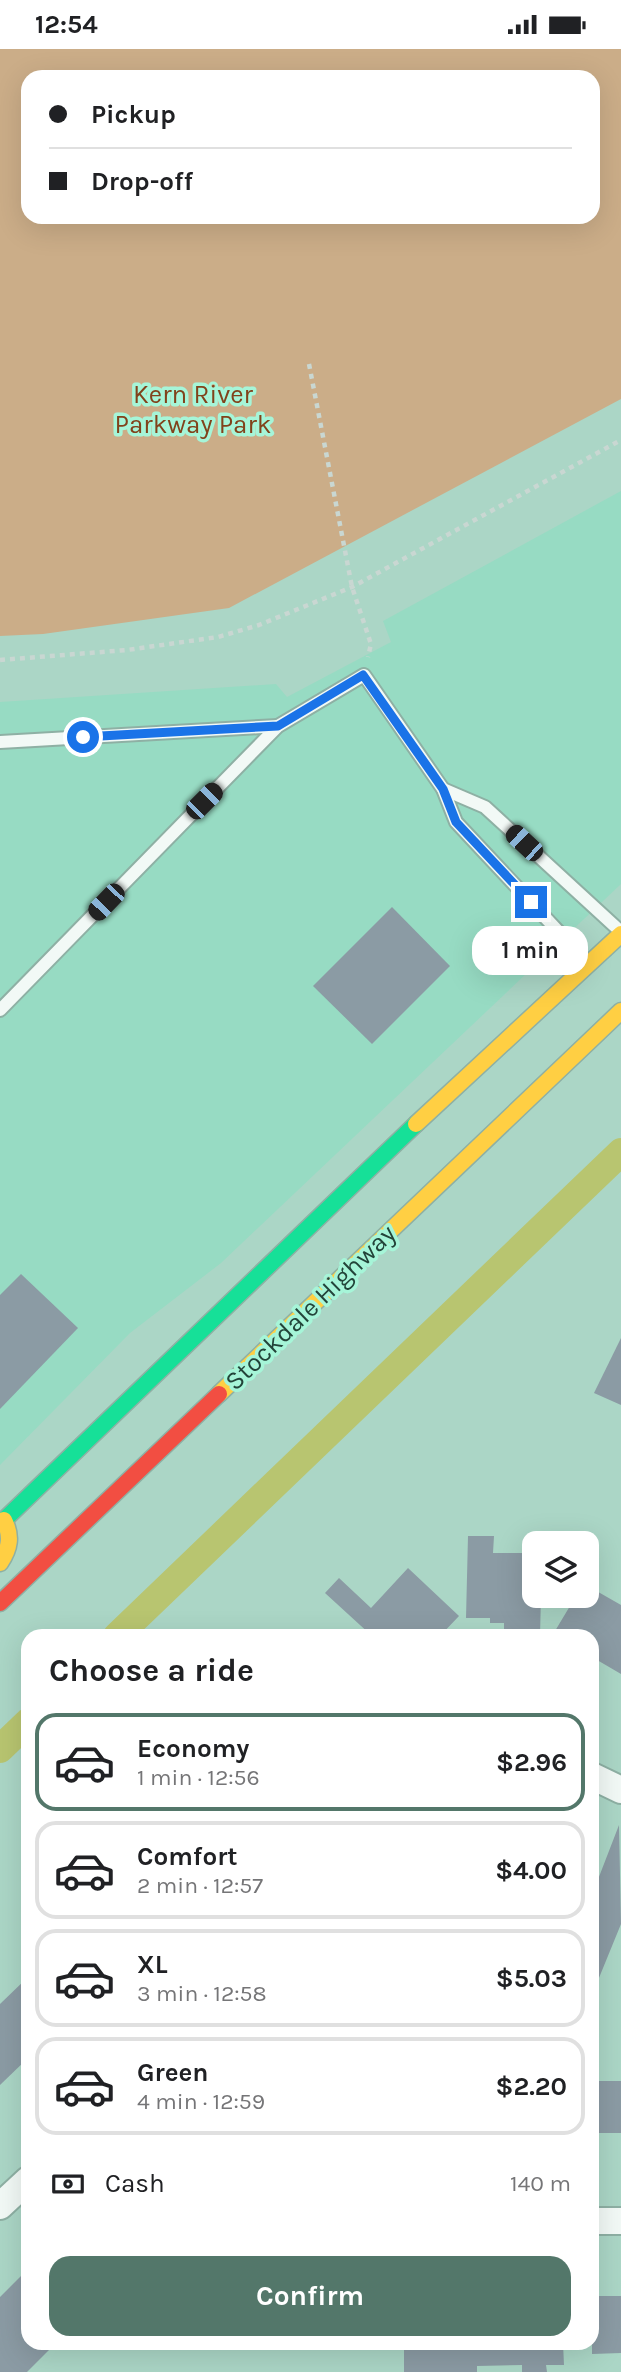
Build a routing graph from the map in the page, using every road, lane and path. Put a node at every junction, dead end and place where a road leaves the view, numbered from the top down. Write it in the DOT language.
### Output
graph roads {
  1 [pos="309,364"];
  2 [pos="621,440"];
  3 [pos="352,587"];
  4 [pos="0,660"];
  5 [pos="363,675"];
  6 [pos="278,726"];
  7 [pos="0,742"];
  8 [pos="443,789"];
  9 [pos="621,933"];
  10 [pos="588,963"];
  11 [pos="0,1010"];
  12 [pos="621,1011"];
  13 [pos="2,1522"];
  14 [pos="0,1563"];
  15 [pos="0,1603"];
  16 [pos="599,1779"];
  17 [pos="621,1790"];
  18 [pos="21,2186"];
  19 [pos="0,2206"];
  20 [pos="599,2221"];
  21 [pos="621,2221"];
  1 -- 3 [label="path"];
  2 -- 3 [label="path"];
  3 -- 4 [label="path"];
  3 -- 5 [label="path"];
  5 -- 6 [label="lane"];
  5 -- 8 [label="lane"];
  6 -- 7 [label="lane"];
  6 -- 11 [label="lane"];
  8 -- 9 [label="lane"];
  8 -- 10 [label="lane"];
  9 -- 10 [label="main road"];
  10 -- 13 [label="main road"];
  12 -- 15 [label="main road, Stockdale Highway"];
  13 -- 14 [label="main road"];
  16 -- 17 [label="street"];
  18 -- 19 [label="street"];
  20 -- 21 [label="street"];
}
